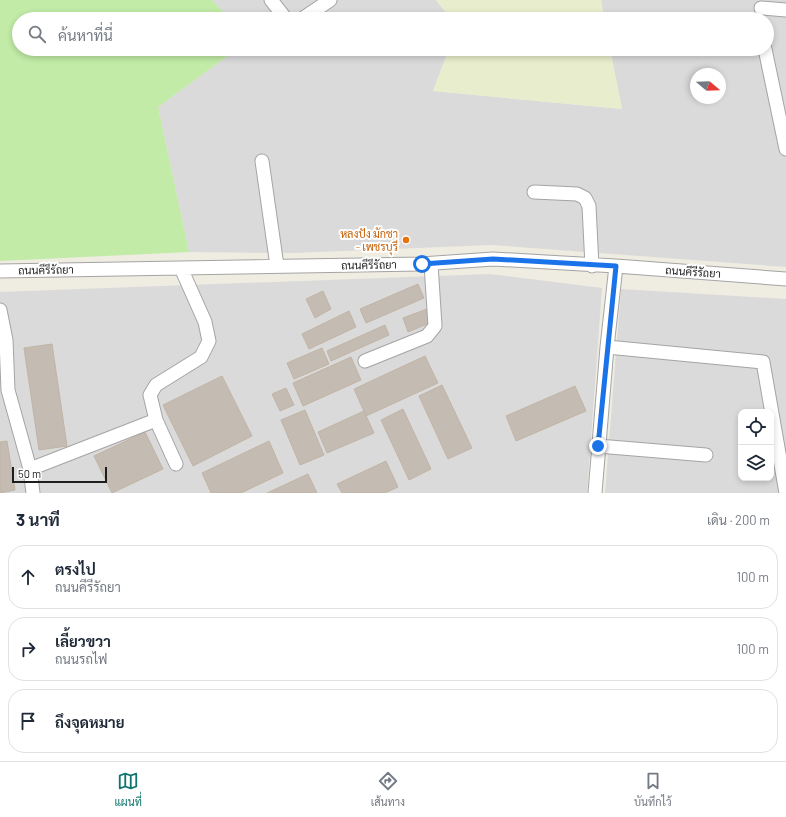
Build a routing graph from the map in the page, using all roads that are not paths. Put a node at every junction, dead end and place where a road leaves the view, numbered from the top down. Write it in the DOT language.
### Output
graph roads {
  1 [pos="271,0"];
  2 [pos="330,0"];
  3 [pos="761,9"];
  4 [pos="786,10"];
  5 [pos="280,12"];
  6 [pos="312,12"];
  7 [pos="766,56"];
  8 [pos="786,149"];
  9 [pos="262,161"];
  10 [pos="534,192"];
  11 [pos="431,264"];
  12 [pos="277,266"];
  13 [pos="592,266"];
  14 [pos="616,266"];
  15 [pos="181,268"];
  16 [pos="0,271"];
  17 [pos="786,279"];
  18 [pos="0,310"];
  19 [pos="607,347"];
  20 [pos="365,361"];
  21 [pos="4,390"];
  22 [pos="156,420"];
  23 [pos="598,446"];
  24 [pos="706,455"];
  25 [pos="176,464"];
  26 [pos="30,469"];
  27 [pos="33,493"];
  28 [pos="594,493"];
  29 [pos="786,493"];
  1 -- 5 [label="street"];
  2 -- 6 [label="street"];
  3 -- 4 [label="street"];
  7 -- 8 [label="street"];
  9 -- 12 [label="street"];
  10 -- 13 [label="street"];
  11 -- 12 [label="street, ถนนคีรีรัถยา"];
  11 -- 13 [label="street, ถนนคีรีรัถยา"];
  11 -- 20 [label="street"];
  12 -- 15 [label="street, ถนนคีรีรัถยา"];
  13 -- 14 [label="street, ถนนคีรีรัถยา"];
  14 -- 17 [label="street, ถนนคีรีรัถยา"];
  14 -- 19 [label="street"];
  15 -- 16 [label="street, ถนนคีรีรัถยา"];
  15 -- 22 [label="street"];
  18 -- 21 [label="street"];
  19 -- 23 [label="street"];
  19 -- 29 [label="street"];
  21 -- 26 [label="street"];
  22 -- 25 [label="street"];
  22 -- 26 [label="street"];
  23 -- 24 [label="street"];
  23 -- 28 [label="street"];
  26 -- 27 [label="street"];
}
